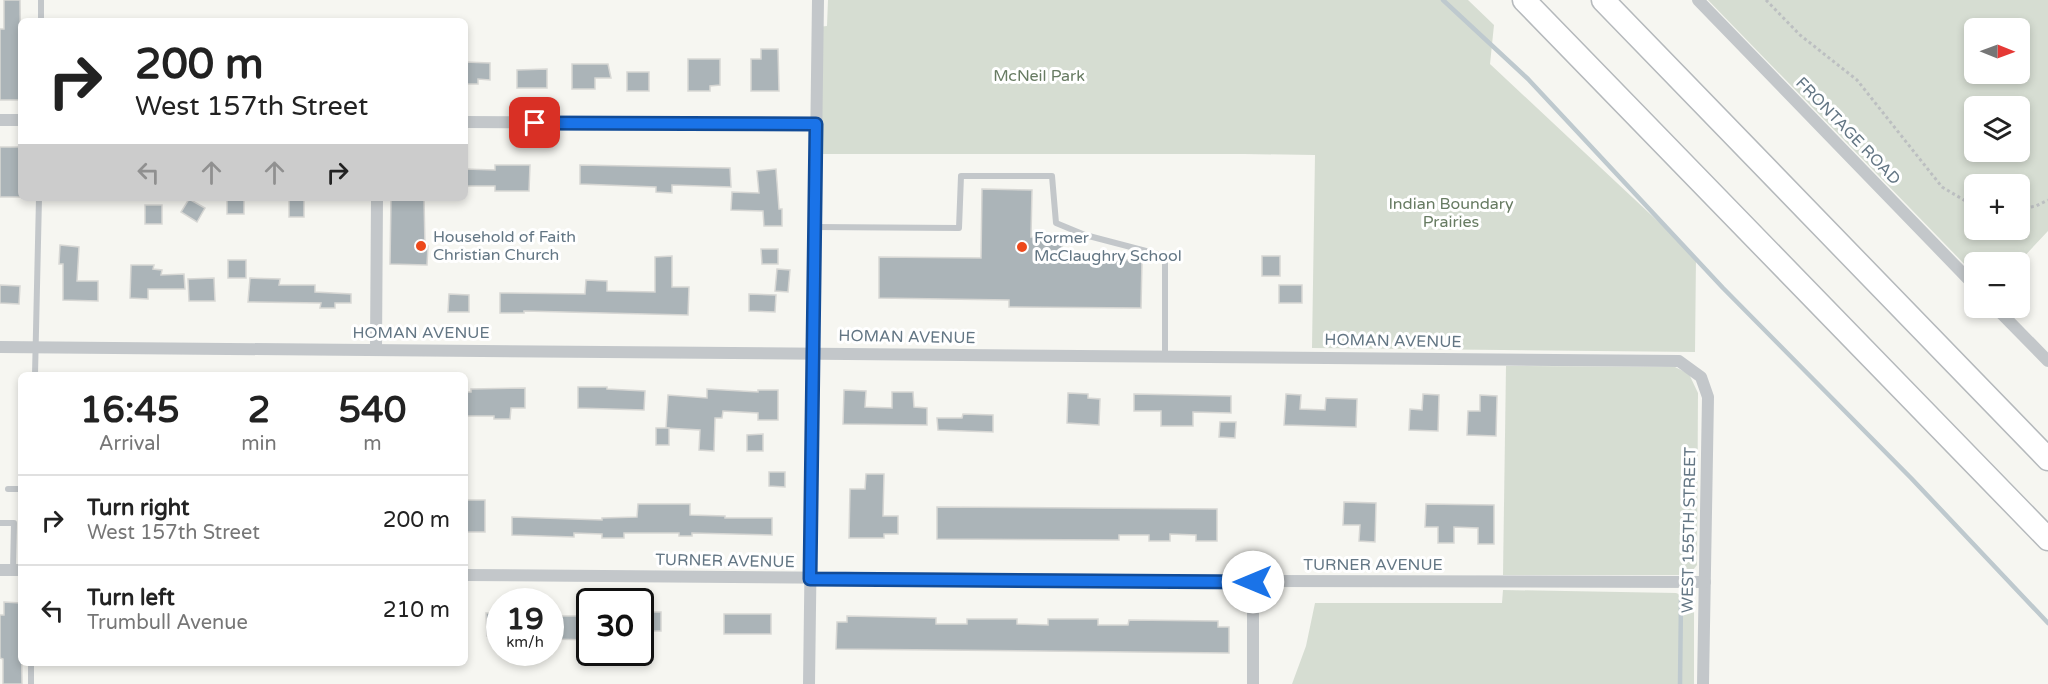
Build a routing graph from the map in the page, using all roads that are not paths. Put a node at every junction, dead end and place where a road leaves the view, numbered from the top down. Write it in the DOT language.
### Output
graph roads {
  1 [pos="41,0"];
  2 [pos="818,0"];
  3 [pos="1524,0"];
  4 [pos="1603,0"];
  5 [pos="1698,0"];
  6 [pos="41,18"];
  7 [pos="0,120"];
  8 [pos="18,120"];
  9 [pos="468,122"];
  10 [pos="816,124"];
  11 [pos="39,201"];
  12 [pos="377,201"];
  13 [pos="815,227"];
  14 [pos="1964,275"];
  15 [pos="2006,318"];
  16 [pos="0,347"];
  17 [pos="35,347"];
  18 [pos="375,350"];
  19 [pos="813,353"];
  20 [pos="1165,356"];
  21 [pos="2048,361"];
  22 [pos="35,372"];
  23 [pos="1701,377"];
  24 [pos="2048,459"];
  25 [pos="8,489"];
  26 [pos="18,489"];
  27 [pos="0,522"];
  28 [pos="2048,539"];
  29 [pos="0,570"];
  30 [pos="17,570"];
  31 [pos="468,575"];
  32 [pos="810,579"];
  33 [pos="1253,582"];
  34 [pos="1705,582"];
  35 [pos="31,666"];
  36 [pos="31,684"];
  37 [pos="809,684"];
  38 [pos="1253,684"];
  39 [pos="1703,684"];
  1 -- 6 [label="lane"];
  2 -- 10 [label="street"];
  3 -- 28 [label="highway"];
  4 -- 24 [label="highway"];
  5 -- 14 [label="street, FRONTAGE ROAD"];
  7 -- 8 [label="street"];
  9 -- 10 [label="street"];
  10 -- 13 [label="street"];
  11 -- 17 [label="lane"];
  12 -- 18 [label="street"];
  13 -- 19 [label="street"];
  13 -- 20 [label="lane"];
  15 -- 21 [label="street"];
  16 -- 17 [label="street, HOMAN AVENUE"];
  17 -- 18 [label="street, HOMAN AVENUE"];
  17 -- 22 [label="lane"];
  18 -- 19 [label="street, HOMAN AVENUE"];
  19 -- 20 [label="street, HOMAN AVENUE"];
  19 -- 32 [label="street"];
  20 -- 23 [label="street, HOMAN AVENUE"];
  23 -- 34 [label="street, WEST 155TH STREET"];
  25 -- 26 [label="lane"];
  27 -- 30 [label="lane"];
  29 -- 30 [label="street"];
  31 -- 32 [label="street, TURNER AVENUE"];
  32 -- 33 [label="street, TURNER AVENUE"];
  32 -- 37 [label="street"];
  33 -- 34 [label="street, TURNER AVENUE"];
  33 -- 38 [label="street"];
  34 -- 39 [label="street, WEST 155TH STREET"];
  35 -- 36 [label="lane"];
}
